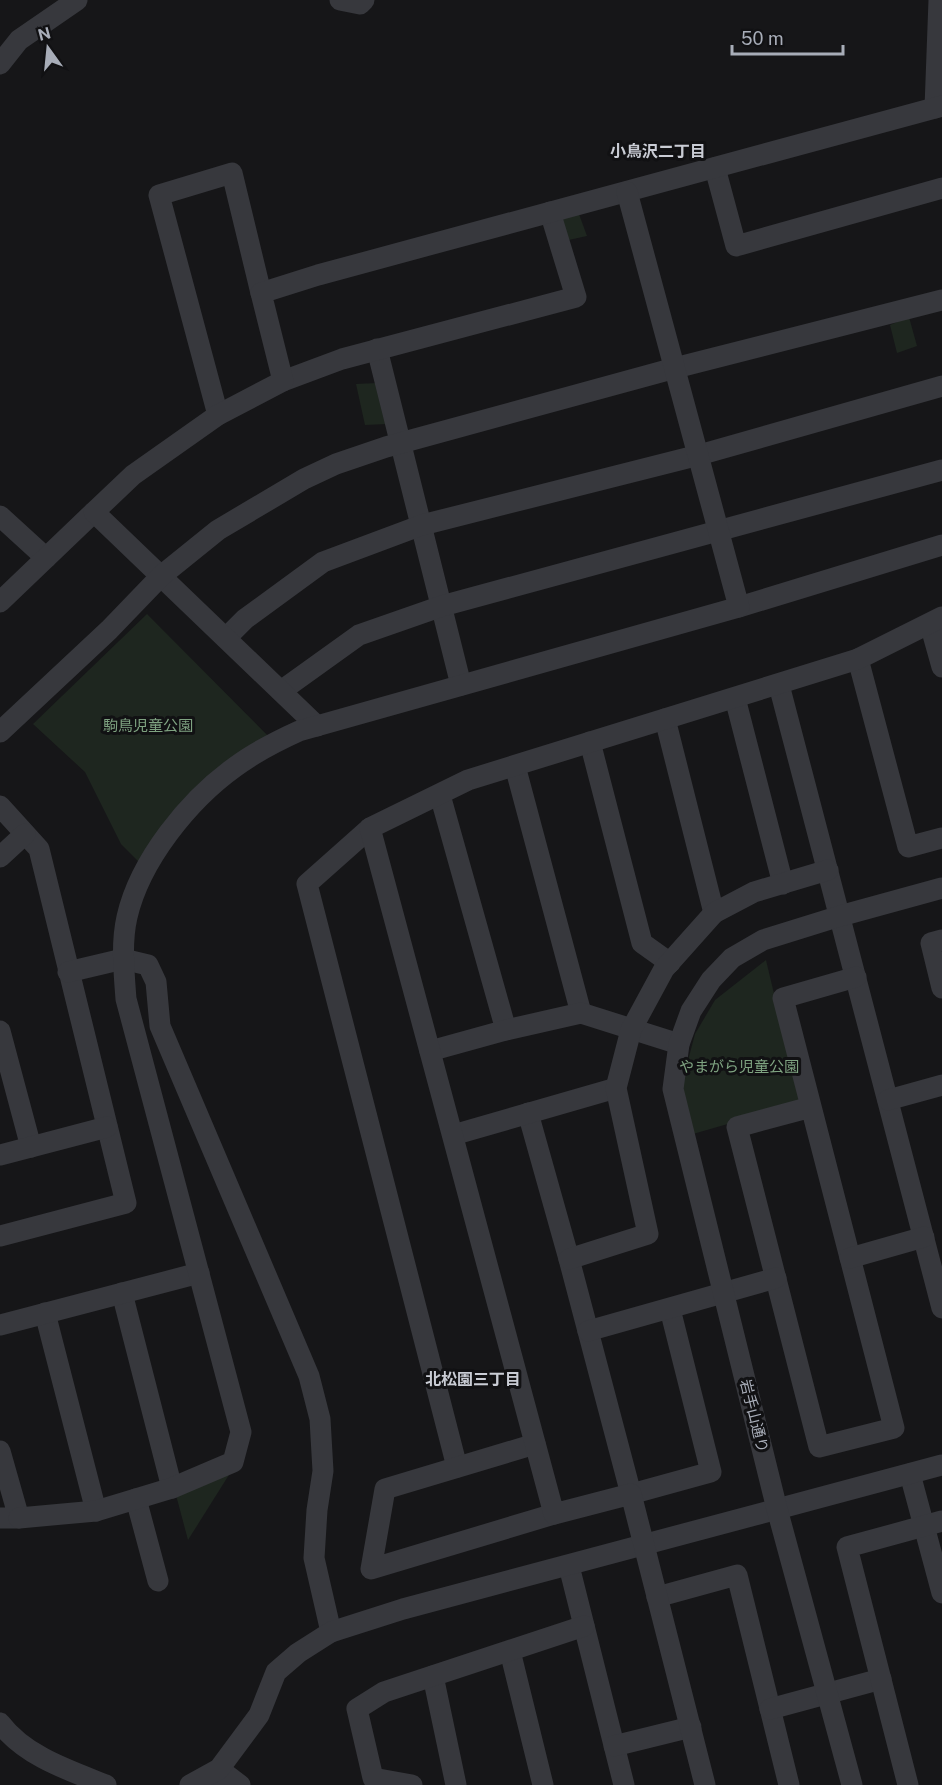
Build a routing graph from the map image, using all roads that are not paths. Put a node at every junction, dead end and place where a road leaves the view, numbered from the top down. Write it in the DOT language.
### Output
graph roads {
  1 [pos="77,0"];
  2 [pos="340,0"];
  3 [pos="364,0"];
  4 [pos="939,0"];
  5 [pos="0,64"];
  6 [pos="939,107"];
  7 [pos="715,168"];
  8 [pos="942,188"];
  9 [pos="627,192"];
  10 [pos="550,212"];
  11 [pos="261,293"];
  12 [pos="942,300"];
  13 [pos="377,349"];
  14 [pos="675,368"];
  15 [pos="283,381"];
  16 [pos="942,386"];
  17 [pos="218,415"];
  18 [pos="399,443"];
  19 [pos="699,454"];
  20 [pos="942,470"];
  21 [pos="94,512"];
  22 [pos="0,516"];
  23 [pos="422,525"];
  24 [pos="719,531"];
  25 [pos="942,545"];
  26 [pos="46,558"];
  27 [pos="161,576"];
  28 [pos="0,602"];
  29 [pos="442,606"];
  30 [pos="740,607"];
  31 [pos="936,620"];
  32 [pos="226,638"];
  33 [pos="858,659"];
  34 [pos="942,667"];
  35 [pos="461,685"];
  36 [pos="779,685"];
  37 [pos="281,691"];
  38 [pos="735,698"];
  39 [pos="665,719"];
  40 [pos="317,726"];
  41 [pos="0,732"];
  42 [pos="590,742"];
  43 [pos="515,766"];
  44 [pos="440,795"];
  45 [pos="0,806"];
  46 [pos="370,828"];
  47 [pos="25,834"];
  48 [pos="942,838"];
  49 [pos="0,857"];
  50 [pos="828,870"];
  51 [pos="783,884"];
  52 [pos="942,888"];
  53 [pos="714,913"];
  54 [pos="840,916"];
  55 [pos="942,940"];
  56 [pos="123,959"];
  57 [pos="670,963"];
  58 [pos="68,972"];
  59 [pos="856,977"];
  60 [pos="942,988"];
  61 [pos="581,1013"];
  62 [pos="506,1030"];
  63 [pos="631,1030"];
  64 [pos="0,1031"];
  65 [pos="679,1044"];
  66 [pos="430,1051"];
  67 [pos="942,1085"];
  68 [pos="616,1088"];
  69 [pos="888,1100"];
  70 [pos="811,1107"];
  71 [pos="528,1113"];
  72 [pos="108,1127"];
  73 [pos="453,1135"];
  74 [pos="31,1147"];
  75 [pos="0,1155"];
  76 [pos="0,1236"];
  77 [pos="924,1237"];
  78 [pos="850,1258"];
  79 [pos="569,1259"];
  80 [pos="199,1273"];
  81 [pos="776,1278"];
  82 [pos="122,1293"];
  83 [pos="723,1293"];
  84 [pos="942,1308"];
  85 [pos="670,1309"];
  86 [pos="45,1313"];
  87 [pos="0,1325"];
  88 [pos="588,1331"];
  89 [pos="535,1444"];
  90 [pos="0,1450"];
  91 [pos="942,1466"];
  92 [pos="457,1467"];
  93 [pos="910,1474"];
  94 [pos="172,1488"];
  95 [pos="631,1494"];
  96 [pos="136,1499"];
  97 [pos="777,1509"];
  98 [pos="96,1511"];
  99 [pos="554,1514"];
  100 [pos="9,1518"];
  101 [pos="933,1524"];
  102 [pos="644,1546"];
  103 [pos="569,1566"];
  104 [pos="158,1581"];
  105 [pos="942,1593"];
  106 [pos="657,1597"];
  107 [pos="584,1626"];
  108 [pos="331,1632"];
  109 [pos="510,1651"];
  110 [pos="433,1676"];
  111 [pos="881,1679"];
  112 [pos="828,1694"];
  113 [pos="770,1709"];
  114 [pos="0,1723"];
  115 [pos="691,1727"];
  116 [pos="614,1746"];
  117 [pos="216,1777"];
  118 [pos="106,1785"];
  119 [pos="190,1785"];
  120 [pos="240,1785"];
  121 [pos="412,1785"];
  122 [pos="456,1785"];
  123 [pos="543,1785"];
  124 [pos="624,1785"];
  125 [pos="705,1785"];
  126 [pos="789,1785"];
  127 [pos="852,1785"];
  128 [pos="908,1785"];
  1 -- 5 [label="street"];
  2 -- 3 [label="street"];
  4 -- 6 [label="street"];
  6 -- 7 [label="street"];
  7 -- 8 [label="street"];
  7 -- 9 [label="street"];
  9 -- 10 [label="street"];
  9 -- 14 [label="street"];
  10 -- 11 [label="street"];
  10 -- 13 [label="street"];
  11 -- 15 [label="street"];
  11 -- 17 [label="street"];
  12 -- 14 [label="street"];
  13 -- 15 [label="street"];
  13 -- 18 [label="street"];
  14 -- 18 [label="street"];
  14 -- 19 [label="street"];
  15 -- 17 [label="street"];
  16 -- 19 [label="street"];
  17 -- 21 [label="street"];
  18 -- 23 [label="street"];
  18 -- 27 [label="street"];
  19 -- 23 [label="street"];
  19 -- 24 [label="street"];
  20 -- 24 [label="street"];
  21 -- 26 [label="street"];
  21 -- 27 [label="street"];
  22 -- 26 [label="street"];
  23 -- 29 [label="street"];
  23 -- 32 [label="street"];
  24 -- 29 [label="street"];
  24 -- 30 [label="street"];
  25 -- 30 [label="street"];
  26 -- 28 [label="street"];
  27 -- 32 [label="street"];
  27 -- 41 [label="street"];
  29 -- 35 [label="street"];
  29 -- 37 [label="street"];
  30 -- 35 [label="street"];
  31 -- 33 [label="street"];
  31 -- 34 [label="street"];
  32 -- 37 [label="street"];
  33 -- 36 [label="street"];
  33 -- 48 [label="street"];
  35 -- 40 [label="street"];
  36 -- 38 [label="street"];
  36 -- 50 [label="street"];
  37 -- 40 [label="street"];
  38 -- 39 [label="street"];
  38 -- 51 [label="street"];
  39 -- 42 [label="street"];
  39 -- 53 [label="street"];
  40 -- 56 [label="street"];
  42 -- 43 [label="street"];
  42 -- 57 [label="street"];
  43 -- 44 [label="street"];
  43 -- 61 [label="street"];
  44 -- 46 [label="street"];
  44 -- 62 [label="street"];
  45 -- 47 [label="street"];
  46 -- 66 [label="street"];
  46 -- 92 [label="street"];
  47 -- 49 [label="street"];
  47 -- 58 [label="street"];
  50 -- 51 [label="street"];
  50 -- 54 [label="street"];
  51 -- 53 [label="street"];
  52 -- 54 [label="street, 岩手山通り"];
  53 -- 57 [label="street"];
  54 -- 59 [label="street"];
  54 -- 65 [label="street, 岩手山通り"];
  55 -- 60 [label="street"];
  56 -- 58 [label="street"];
  56 -- 80 [label="street"];
  56 -- 108 [label="street"];
  57 -- 63 [label="street"];
  58 -- 72 [label="street"];
  59 -- 69 [label="street"];
  59 -- 70 [label="street"];
  61 -- 62 [label="street"];
  61 -- 63 [label="street"];
  62 -- 66 [label="street"];
  63 -- 65 [label="street"];
  63 -- 68 [label="street"];
  64 -- 74 [label="street"];
  65 -- 83 [label="street, 岩手山通り"];
  66 -- 73 [label="street"];
  67 -- 69 [label="street"];
  68 -- 71 [label="street"];
  68 -- 79 [label="street"];
  69 -- 77 [label="street"];
  70 -- 78 [label="street"];
  70 -- 81 [label="street"];
  71 -- 73 [label="street"];
  71 -- 79 [label="street"];
  72 -- 74 [label="street"];
  72 -- 76 [label="street"];
  73 -- 89 [label="street"];
  74 -- 75 [label="street"];
  77 -- 78 [label="street"];
  77 -- 84 [label="street"];
  78 -- 81 [label="street"];
  79 -- 88 [label="street"];
  80 -- 82 [label="street"];
  80 -- 94 [label="street"];
  81 -- 83 [label="street"];
  82 -- 86 [label="street"];
  82 -- 94 [label="street"];
  83 -- 85 [label="street"];
  83 -- 97 [label="street, 岩手山通り"];
  85 -- 88 [label="street"];
  85 -- 95 [label="street"];
  86 -- 87 [label="street"];
  86 -- 98 [label="street"];
  88 -- 95 [label="street"];
  89 -- 92 [label="street"];
  89 -- 99 [label="street"];
  90 -- 100 [label="street"];
  91 -- 93 [label="street"];
  92 -- 99 [label="street"];
  93 -- 97 [label="street"];
  93 -- 101 [label="street"];
  94 -- 96 [label="street"];
  95 -- 99 [label="street"];
  95 -- 102 [label="street"];
  96 -- 98 [label="street"];
  96 -- 104 [label="street"];
  97 -- 102 [label="street"];
  97 -- 112 [label="street, 岩手山通り"];
  98 -- 100 [label="street"];
  101 -- 105 [label="street"];
  101 -- 111 [label="street"];
  102 -- 103 [label="street"];
  102 -- 106 [label="street"];
  103 -- 107 [label="street"];
  103 -- 108 [label="street"];
  106 -- 113 [label="street"];
  106 -- 115 [label="street"];
  107 -- 109 [label="street"];
  107 -- 116 [label="street"];
  108 -- 117 [label="street"];
  109 -- 110 [label="street"];
  109 -- 123 [label="street"];
  110 -- 121 [label="street"];
  110 -- 122 [label="street"];
  111 -- 112 [label="street"];
  111 -- 128 [label="street"];
  112 -- 113 [label="street"];
  112 -- 127 [label="street, 岩手山通り"];
  113 -- 126 [label="street"];
  114 -- 118 [label="street"];
  115 -- 116 [label="street"];
  115 -- 125 [label="street"];
  116 -- 124 [label="street"];
  117 -- 119 [label="street"];
  117 -- 120 [label="street"];
}
